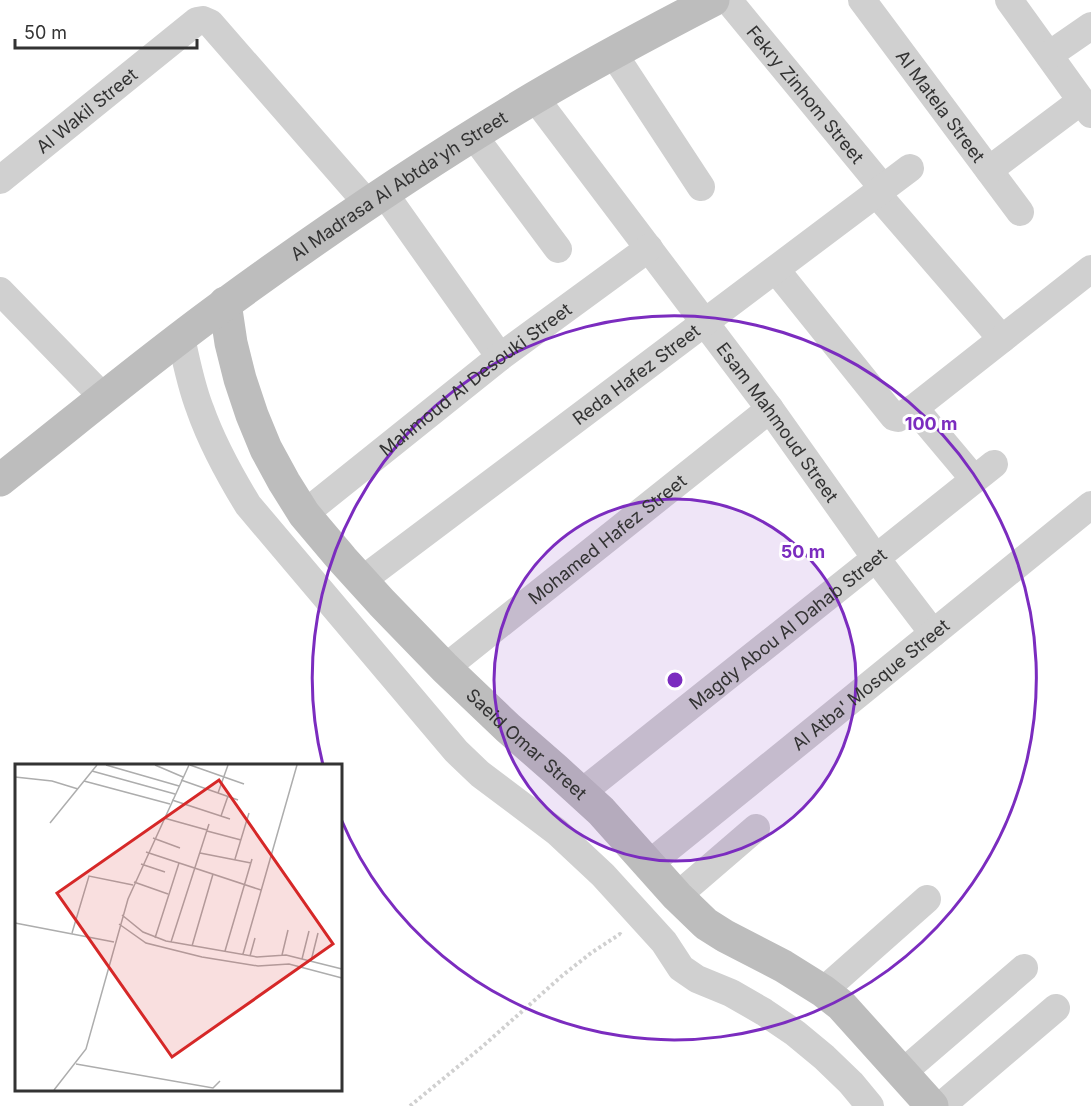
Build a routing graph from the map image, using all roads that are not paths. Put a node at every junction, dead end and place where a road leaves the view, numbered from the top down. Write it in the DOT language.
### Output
graph roads {
  1 [pos="713,0"];
  2 [pos="728,0"];
  3 [pos="862,0"];
  4 [pos="1009,0"];
  5 [pos="1091,26"];
  6 [pos="613,53"];
  7 [pos="1049,56"];
  8 [pos="535,98"];
  9 [pos="1086,107"];
  10 [pos="473,135"];
  11 [pos="910,168"];
  12 [pos="989,170"];
  13 [pos="0,180"];
  14 [pos="701,187"];
  15 [pos="880,190"];
  16 [pos="376,198"];
  17 [pos="1020,212"];
  18 [pos="649,248"];
  19 [pos="558,249"];
  20 [pos="776,270"];
  21 [pos="1091,270"];
  22 [pos="0,291"];
  23 [pos="225,303"];
  24 [pos="705,322"];
  25 [pos="181,336"];
  26 [pos="1002,339"];
  27 [pos="500,357"];
  28 [pos="104,398"];
  29 [pos="770,409"];
  30 [pos="913,409"];
  31 [pos="0,480"];
  32 [pos="1091,506"];
  33 [pos="304,514"];
  34 [pos="875,557"];
  35 [pos="361,581"];
  36 [pos="933,633"];
  37 [pos="445,668"];
  38 [pos="581,793"];
  39 [pos="756,828"];
  40 [pos="649,864"];
  41 [pos="927,899"];
  42 [pos="683,902"];
  43 [pos="664,942"];
  44 [pos="1024,969"];
  45 [pos="823,991"];
  46 [pos="1056,1008"];
  47 [pos="902,1072"];
  48 [pos="870,1106"];
  49 [pos="932,1106"];
  50 [pos="941,1106"];
  1 -- 6 [label="street, Al Madrasa Al Abtda'yh Street"];
  2 -- 15 [label="street, Fekry Zinhom Street"];
  3 -- 12 [label="street, Al Matela Street"];
  4 -- 7 [label="street"];
  5 -- 7 [label="street"];
  6 -- 8 [label="street, Al Madrasa Al Abtda'yh Street"];
  6 -- 14 [label="street"];
  7 -- 9 [label="street"];
  8 -- 10 [label="street, Al Madrasa Al Abtda'yh Street"];
  8 -- 18 [label="street, Esam Mahmoud Street"];
  9 -- 12 [label="street"];
  10 -- 16 [label="street, Al Madrasa Al Abtda'yh Street"];
  10 -- 19 [label="street"];
  11 -- 15 [label="street, Reda Hafez Street"];
  12 -- 17 [label="street, Al Matela Street"];
  13 -- 16 [label="street, Al Wakil Street"];
  15 -- 20 [label="street, Reda Hafez Street"];
  15 -- 26 [label="street, Fekry Zinhom Street"];
  16 -- 23 [label="street, Al Madrasa Al Abtda'yh Street"];
  16 -- 27 [label="street"];
  18 -- 24 [label="street, Esam Mahmoud Street"];
  18 -- 27 [label="street, Mahmoud Al Desouki Street"];
  20 -- 24 [label="street, Reda Hafez Street"];
  20 -- 30 [label="street"];
  21 -- 26 [label="street"];
  22 -- 28 [label="street"];
  23 -- 25 [label="street, Al Madrasa Al Abtda'yh Street"];
  23 -- 33 [label="street, Saeid Omar Street"];
  24 -- 29 [label="street, Esam Mahmoud Street"];
  24 -- 35 [label="street, Reda Hafez Street"];
  25 -- 28 [label="street, Al Madrasa Al Abtda'yh Street"];
  25 -- 43 [label="street"];
  26 -- 30 [label="street"];
  27 -- 33 [label="street, Mahmoud Al Desouki Street"];
  28 -- 31 [label="street, Al Madrasa Al Abtda'yh Street"];
  29 -- 34 [label="street, Esam Mahmoud Street"];
  29 -- 37 [label="street, Mohamed Hafez Street"];
  30 -- 34 [label="street, Magdy Abou Al Dahab Street"];
  32 -- 36 [label="street, Al Atba' Mosque Street"];
  33 -- 35 [label="street, Saeid Omar Street"];
  34 -- 36 [label="street, Esam Mahmoud Street"];
  34 -- 38 [label="street, Magdy Abou Al Dahab Street"];
  35 -- 37 [label="street, Saeid Omar Street"];
  36 -- 40 [label="street, Al Atba' Mosque Street"];
  37 -- 38 [label="street, Saeid Omar Street"];
  38 -- 40 [label="street, Saeid Omar Street"];
  39 -- 42 [label="street"];
  40 -- 42 [label="street, Saeid Omar Street"];
  41 -- 45 [label="street"];
  42 -- 43 [label="street"];
  42 -- 45 [label="street, Saeid Omar Street"];
  43 -- 48 [label="street"];
  44 -- 47 [label="street"];
  45 -- 47 [label="street, Saeid Omar Street"];
  46 -- 50 [label="street"];
  47 -- 49 [label="street, Saeid Omar Street"];
}
